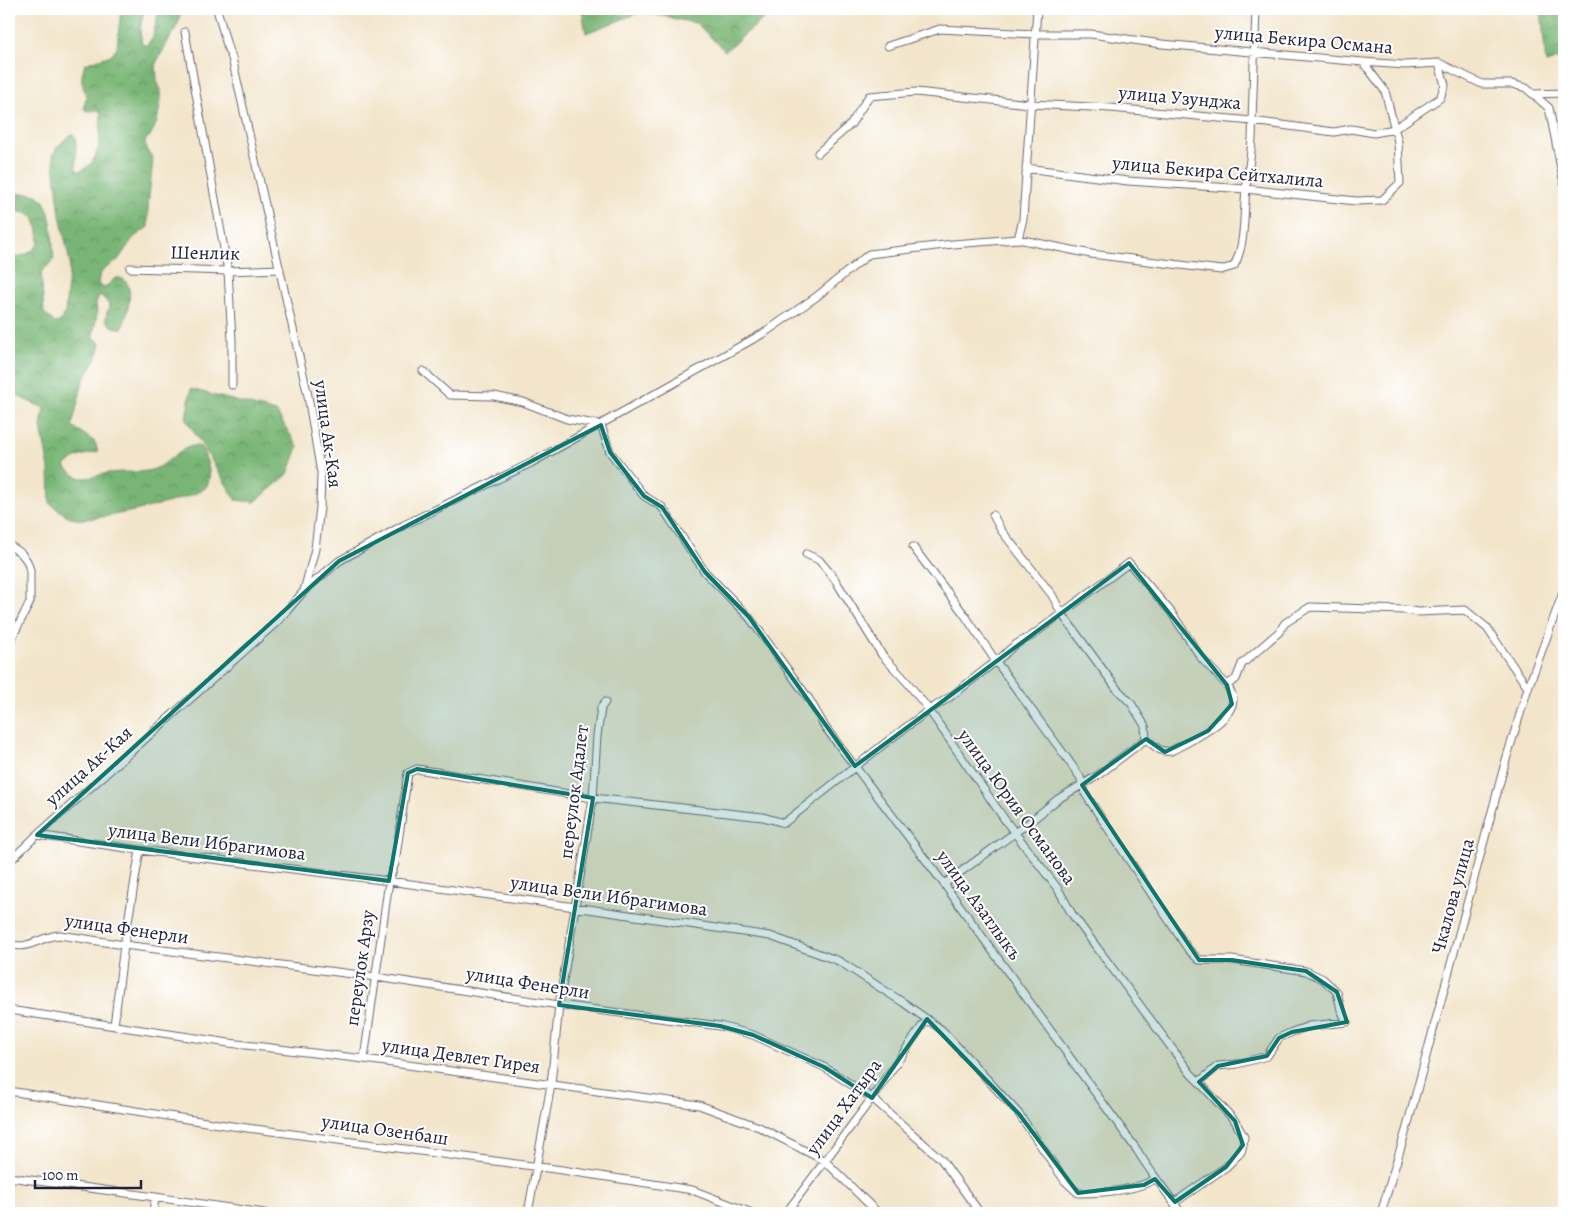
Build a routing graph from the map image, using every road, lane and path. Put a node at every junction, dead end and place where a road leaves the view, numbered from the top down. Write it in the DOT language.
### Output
graph roads {
  1 [pos="217,9"];
  2 [pos="1037,9"];
  3 [pos="1256,9"];
  4 [pos="185,32"];
  5 [pos="1035,34"];
  6 [pos="888,46"];
  7 [pos="1256,52"];
  8 [pos="1363,62"];
  9 [pos="1439,63"];
  10 [pos="1564,93"];
  11 [pos="1534,94"];
  12 [pos="1030,104"];
  13 [pos="1252,121"];
  14 [pos="1394,129"];
  15 [pos="818,153"];
  16 [pos="1026,168"];
  17 [pos="1564,183"];
  18 [pos="1246,189"];
  19 [pos="1018,239"];
  20 [pos="130,268"];
  21 [pos="280,269"];
  22 [pos="228,271"];
  23 [pos="423,371"];
  24 [pos="232,384"];
  25 [pos="601,425"];
  26 [pos="993,515"];
  27 [pos="9,545"];
  28 [pos="912,547"];
  29 [pos="806,554"];
  30 [pos="1564,590"];
  31 [pos="304,591"];
  32 [pos="1062,614"];
  33 [pos="9,644"];
  34 [pos="996,660"];
  35 [pos="1227,685"];
  36 [pos="1528,688"];
  37 [pos="605,702"];
  38 [pos="929,710"];
  39 [pos="1146,739"];
  40 [pos="856,766"];
  41 [pos="1082,785"];
  42 [pos="593,798"];
  43 [pos="1015,832"];
  44 [pos="36,834"];
  45 [pos="140,850"];
  46 [pos="9,862"];
  47 [pos="389,881"];
  48 [pos="944,884"];
  49 [pos="575,907"];
  50 [pos="9,944"];
  51 [pos="124,945"];
  52 [pos="376,977"];
  53 [pos="559,1005"];
  54 [pos="9,1010"];
  55 [pos="927,1019"];
  56 [pos="114,1026"];
  57 [pos="364,1059"];
  58 [pos="1200,1082"];
  59 [pos="551,1085"];
  60 [pos="9,1091"];
  61 [pos="872,1098"];
  62 [pos="825,1161"];
  63 [pos="538,1167"];
  64 [pos="9,1178"];
  65 [pos="1155,1179"];
  66 [pos="155,1197"];
  67 [pos="1174,1202"];
  68 [pos="224,1210"];
  69 [pos="153,1213"];
  70 [pos="264,1213"];
  71 [pos="528,1213"];
  72 [pos="752,1213"];
  73 [pos="786,1213"];
  74 [pos="878,1213"];
  75 [pos="980,1213"];
  76 [pos="1181,1213"];
  77 [pos="1382,1213"];
  1 -- 21 [label="street, улица Ак-Кая"];
  2 -- 5 [label="street"];
  3 -- 7 [label="street"];
  4 -- 22 [label="street"];
  5 -- 6 [label="street, улица Бекира Османа"];
  5 -- 7 [label="street, улица Бекира Османа"];
  5 -- 12 [label="street"];
  7 -- 8 [label="street, улица Бекира Османа"];
  7 -- 13 [label="street"];
  8 -- 9 [label="street, улица Бекира Османа"];
  8 -- 14 [label="street"];
  9 -- 11 [label="street, улица Бекира Османа"];
  9 -- 14 [label="street, улица Узунджа"];
  10 -- 11 [label="street"];
  11 -- 17 [label="street"];
  12 -- 13 [label="street, улица Узунджа"];
  12 -- 15 [label="street, улица Узунджа"];
  12 -- 16 [label="street"];
  13 -- 14 [label="street, улица Узунджа"];
  13 -- 18 [label="street"];
  14 -- 18 [label="street, улица Бекира Сейтхалила"];
  16 -- 18 [label="street, улица Бекира Сейтхалила"];
  16 -- 19 [label="street"];
  18 -- 19 [label="street"];
  19 -- 25 [label="street"];
  20 -- 22 [label="street, Шенлик"];
  21 -- 22 [label="street, Шенлик"];
  21 -- 31 [label="street, улица Ак-Кая"];
  22 -- 24 [label="street"];
  23 -- 25 [label="street"];
  25 -- 31 [label="street"];
  25 -- 40 [label="street, улица Азатлыкъ"];
  26 -- 32 [label="street"];
  27 -- 33 [label="street"];
  28 -- 34 [label="street"];
  29 -- 38 [label="street, улица Юрия Османова"];
  30 -- 36 [label="street, Чкалова улица"];
  31 -- 44 [label="street, улица Ак-Кая"];
  32 -- 34 [label="street"];
  32 -- 35 [label="street"];
  32 -- 39 [label="street"];
  34 -- 38 [label="street"];
  34 -- 41 [label="street"];
  35 -- 36 [label="street"];
  35 -- 39 [label="street"];
  36 -- 77 [label="street, Чкалова улица"];
  37 -- 42 [label="street, переулок Адалет"];
  38 -- 40 [label="street"];
  38 -- 43 [label="street, улица Юрия Османова"];
  39 -- 41 [label="street"];
  40 -- 42 [label="street"];
  40 -- 48 [label="street, улица Азатлыкъ"];
  41 -- 43 [label="street"];
  41 -- 58 [label="street"];
  42 -- 47 [label="street, переулок Арзу"];
  42 -- 49 [label="street, переулок Адалет"];
  43 -- 48 [label="street"];
  43 -- 58 [label="street, улица Юрия Османова"];
  44 -- 45 [label="street, улица Вели Ибрагимова"];
  44 -- 46 [label="street, улица Ак-Кая"];
  45 -- 47 [label="street, улица Вели Ибрагимова"];
  45 -- 51 [label="street"];
  47 -- 49 [label="street, улица Вели Ибрагимова"];
  47 -- 52 [label="street, переулок Арзу"];
  48 -- 65 [label="street, улица Азатлыкъ"];
  49 -- 53 [label="street, переулок Адалет"];
  49 -- 55 [label="street, улица Вели Ибрагимова"];
  50 -- 51 [label="street, улица Фенерли"];
  51 -- 52 [label="street, улица Фенерли"];
  51 -- 56 [label="street"];
  52 -- 53 [label="street, улица Фенерли"];
  52 -- 57 [label="street, переулок Арзу"];
  53 -- 59 [label="street, переулок Адалет"];
  53 -- 61 [label="street, улица Фенерли"];
  54 -- 56 [label="street, улица Девлет Гирея"];
  55 -- 61 [label="street, улица Хатыра"];
  55 -- 65 [label="street, улица Вели Ибрагимова"];
  56 -- 57 [label="street, улица Девлет Гирея"];
  57 -- 59 [label="street, улица Девлет Гирея"];
  58 -- 67 [label="street, улица Юрия Османова"];
  59 -- 62 [label="street, улица Девлет Гирея"];
  59 -- 63 [label="street, переулок Адалет"];
  60 -- 63 [label="street, улица Озенбаш"];
  61 -- 62 [label="street, улица Хатыра"];
  61 -- 75 [label="street, улица Фенерли"];
  62 -- 73 [label="street, улица Хатыра"];
  62 -- 74 [label="street, улица Девлет Гирея"];
  63 -- 71 [label="street, переулок Адалет"];
  63 -- 72 [label="street, улица Озенбаш"];
  64 -- 66 [label="street"];
  65 -- 67 [label="street, улица Азатлыкъ"];
  66 -- 68 [label="street"];
  66 -- 69 [label="street"];
  67 -- 76 [label="street, улица Азатлыкъ"];
  68 -- 70 [label="street"];
}
